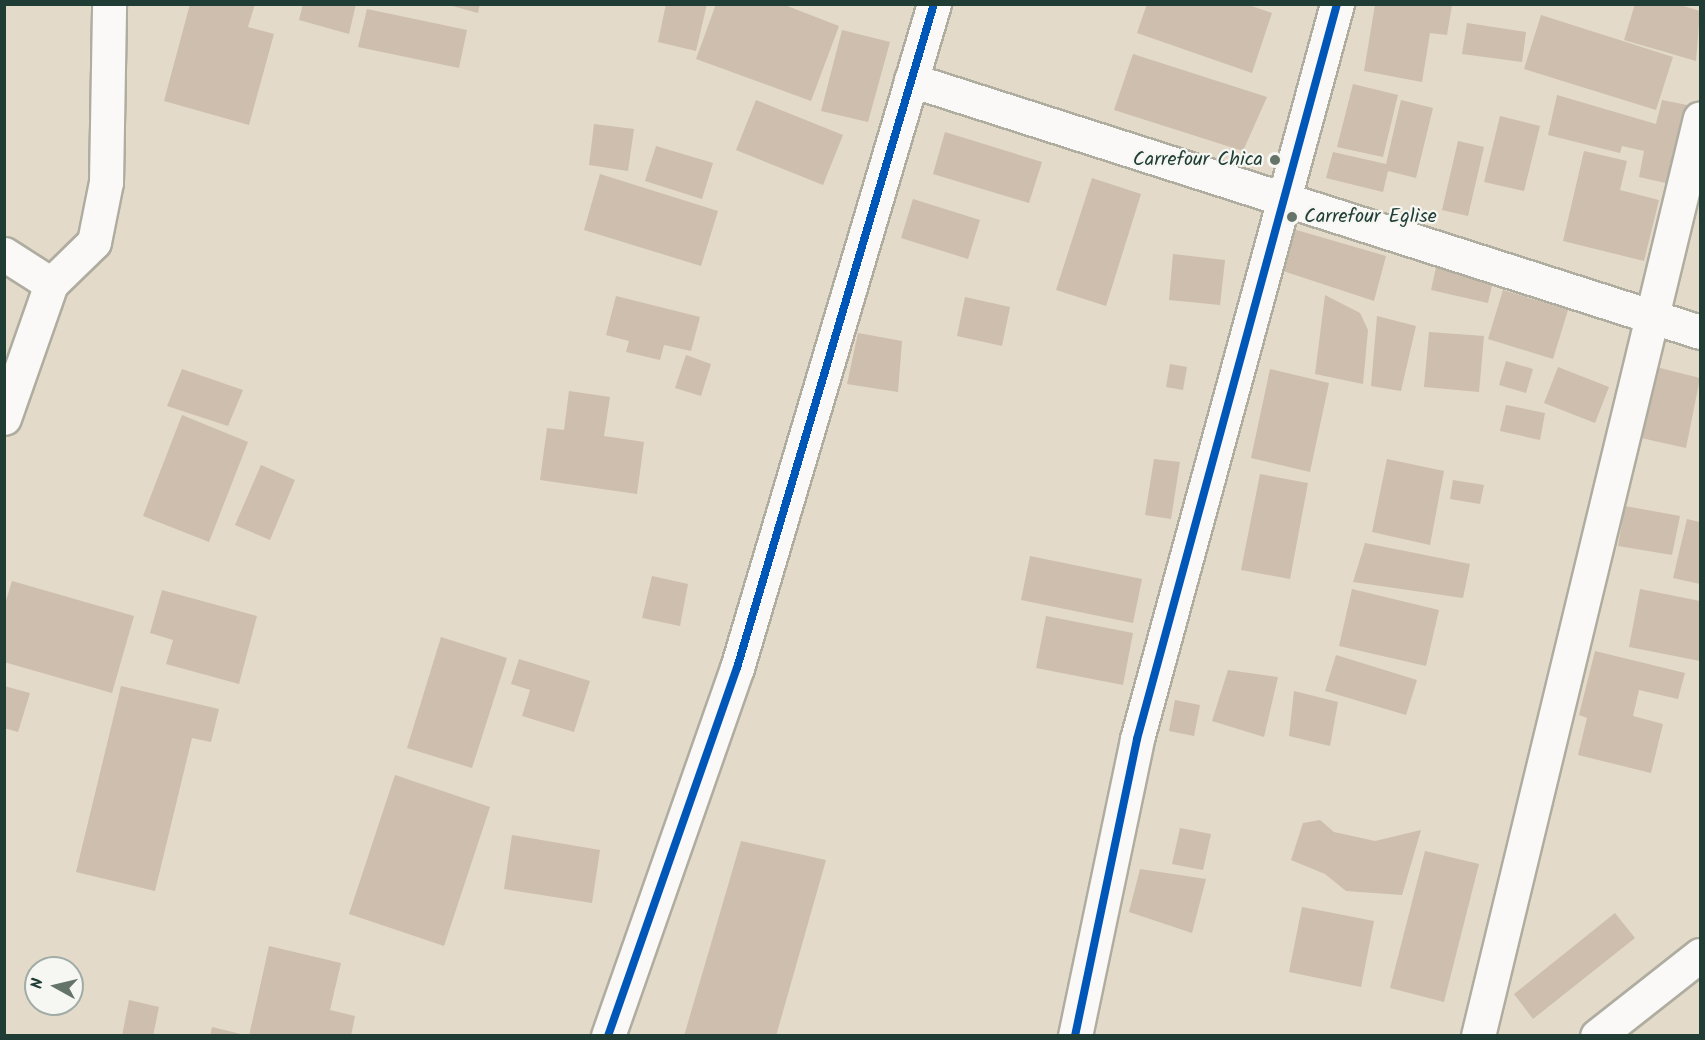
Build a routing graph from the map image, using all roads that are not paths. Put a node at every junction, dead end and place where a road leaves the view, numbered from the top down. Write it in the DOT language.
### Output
graph roads {
  1 [pos="109,4"];
  2 [pos="934,4"];
  3 [pos="1337,4"];
  4 [pos="911,80"];
  5 [pos="1701,118"];
  6 [pos="1283,198"];
  7 [pos="4,254"];
  8 [pos="51,284"];
  9 [pos="1651,316"];
  10 [pos="1701,332"];
  11 [pos="4,418"];
  12 [pos="1701,955"];
  13 [pos="608,1035"];
  14 [pos="1074,1035"];
  15 [pos="1478,1035"];
  16 [pos="1597,1035"];
  1 -- 8 [label="street"];
  2 -- 4 [label="street"];
  3 -- 6 [label="street"];
  4 -- 6 [label="street"];
  4 -- 13 [label="street"];
  5 -- 9 [label="street"];
  6 -- 9 [label="street"];
  6 -- 14 [label="street"];
  7 -- 8 [label="street"];
  8 -- 11 [label="street"];
  9 -- 10 [label="street"];
  9 -- 15 [label="street"];
  12 -- 16 [label="street"];
}
